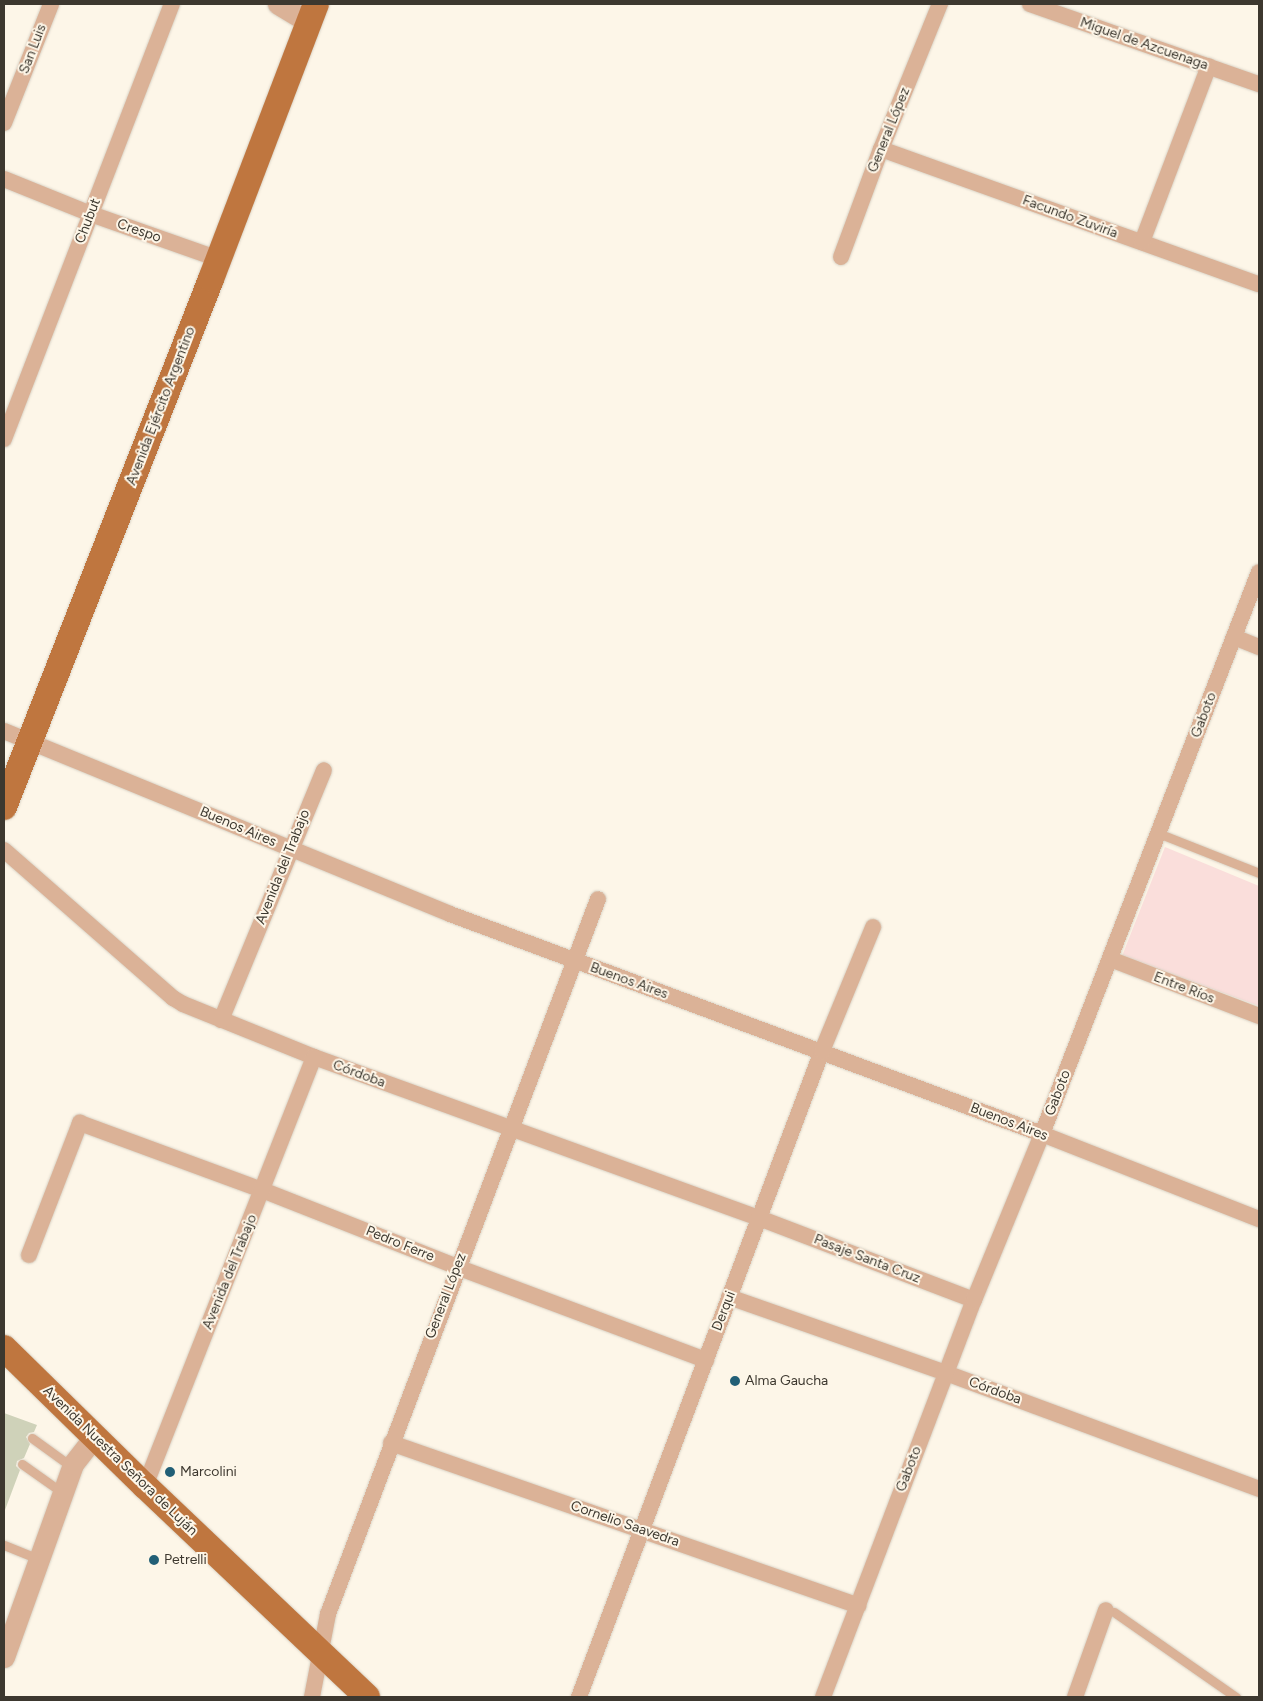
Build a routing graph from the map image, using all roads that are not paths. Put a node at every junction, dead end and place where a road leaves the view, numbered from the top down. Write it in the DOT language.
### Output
graph roads {
  1 [pos="51,4"];
  2 [pos="172,4"];
  3 [pos="278,4"];
  4 [pos="940,4"];
  5 [pos="1030,4"];
  6 [pos="312,13"];
  7 [pos="1209,66"];
  8 [pos="1259,84"];
  9 [pos="4,123"];
  10 [pos="881,149"];
  11 [pos="4,179"];
  12 [pos="91,214"];
  13 [pos="1142,242"];
  14 [pos="841,258"];
  15 [pos="219,259"];
  16 [pos="1259,284"];
  17 [pos="4,439"];
  18 [pos="1259,572"];
  19 [pos="1234,637"];
  20 [pos="1259,647"];
  21 [pos="4,731"];
  22 [pos="31,741"];
  23 [pos="324,770"];
  24 [pos="4,807"];
  25 [pos="1158,833"];
  26 [pos="290,849"];
  27 [pos="4,850"];
  28 [pos="1259,873"];
  29 [pos="598,899"];
  30 [pos="873,927"];
  31 [pos="1110,960"];
  32 [pos="574,961"];
  33 [pos="1259,1016"];
  34 [pos="221,1020"];
  35 [pos="822,1051"];
  36 [pos="314,1057"];
  37 [pos="511,1129"];
  38 [pos="1042,1134"];
  39 [pos="262,1190"];
  40 [pos="759,1218"];
  41 [pos="1259,1219"];
  42 [pos="29,1255"];
  43 [pos="457,1267"];
  44 [pos="729,1297"];
  45 [pos="974,1300"];
  46 [pos="4,1348"];
  47 [pos="706,1360"];
  48 [pos="946,1373"];
  49 [pos="94,1437"];
  50 [pos="32,1438"];
  51 [pos="391,1443"];
  52 [pos="22,1464"];
  53 [pos="72,1467"];
  54 [pos="145,1486"];
  55 [pos="1259,1489"];
  56 [pos="63,1493"];
  57 [pos="642,1530"];
  58 [pos="4,1544"];
  59 [pos="39,1559"];
  60 [pos="858,1606"];
  61 [pos="1110,1611"];
  62 [pos="320,1651"];
  63 [pos="4,1657"];
  64 [pos="312,1697"];
  65 [pos="367,1697"];
  66 [pos="579,1697"];
  67 [pos="823,1697"];
  68 [pos="1075,1697"];
  69 [pos="1236,1697"];
  1 -- 9 [label="street, San Luis"];
  2 -- 12 [label="street, Chubut"];
  3 -- 6 [label="street"];
  4 -- 10 [label="street, General López"];
  5 -- 7 [label="street, Miguel de Azcuenaga"];
  6 -- 15 [label="main road, Avenida Ejército Argentino"];
  7 -- 8 [label="street, Miguel de Azcuenaga"];
  7 -- 13 [label="street"];
  10 -- 13 [label="street, Facundo Zuviría"];
  10 -- 14 [label="street, General López"];
  11 -- 12 [label="street, Crespo"];
  12 -- 15 [label="street, Crespo"];
  12 -- 17 [label="street, Chubut"];
  13 -- 16 [label="street, Facundo Zuviría"];
  15 -- 22 [label="main road, Avenida Ejército Argentino"];
  18 -- 19 [label="street, Gaboto"];
  19 -- 20 [label="street"];
  19 -- 25 [label="street, Gaboto"];
  21 -- 22 [label="street, Buenos Aires"];
  22 -- 24 [label="main road, Avenida Ejército Argentino"];
  22 -- 26 [label="street, Buenos Aires"];
  23 -- 26 [label="street, Avenida del Trabajo"];
  25 -- 28 [label="lane"];
  25 -- 31 [label="street, Gaboto"];
  26 -- 32 [label="street, Buenos Aires"];
  26 -- 34 [label="street, Avenida del Trabajo"];
  27 -- 34 [label="street, Córdoba"];
  29 -- 32 [label="street, General López"];
  30 -- 35 [label="street, Derqui"];
  31 -- 33 [label="street, Entre Ríos"];
  31 -- 38 [label="street, Gaboto"];
  32 -- 35 [label="street, Buenos Aires"];
  32 -- 37 [label="street, General López"];
  34 -- 36 [label="street, Córdoba"];
  35 -- 38 [label="street, Buenos Aires"];
  35 -- 40 [label="street, Derqui"];
  36 -- 37 [label="street, Córdoba"];
  36 -- 39 [label="street, Avenida del Trabajo"];
  37 -- 40 [label="street, Córdoba"];
  37 -- 43 [label="street, General López"];
  38 -- 41 [label="street, Buenos Aires"];
  38 -- 45 [label="street, Gaboto"];
  39 -- 42 [label="street, Pedro Ferre"];
  39 -- 43 [label="street, Pedro Ferre"];
  39 -- 54 [label="street, Avenida del Trabajo"];
  40 -- 44 [label="street, Derqui"];
  40 -- 45 [label="street, Pasaje Santa Cruz"];
  43 -- 47 [label="street, Pedro Ferre"];
  43 -- 51 [label="street, General López"];
  44 -- 47 [label="street, Derqui"];
  44 -- 48 [label="street, Córdoba"];
  45 -- 48 [label="street, Gaboto"];
  46 -- 49 [label="main road, Avenida Nuestra Señora de Luján"];
  47 -- 57 [label="street, Derqui"];
  48 -- 55 [label="street, Córdoba"];
  48 -- 60 [label="street, Gaboto"];
  49 -- 53 [label="street"];
  49 -- 54 [label="main road, Avenida Nuestra Señora de Luján"];
  50 -- 53 [label="lane"];
  51 -- 57 [label="street, Cornelio Saavedra"];
  51 -- 62 [label="street, General López"];
  52 -- 56 [label="lane"];
  53 -- 56 [label="street"];
  54 -- 62 [label="main road, Avenida Nuestra Señora de Luján"];
  56 -- 59 [label="street"];
  57 -- 60 [label="street, Cornelio Saavedra"];
  57 -- 66 [label="street, Derqui"];
  58 -- 59 [label="lane"];
  59 -- 63 [label="street"];
  60 -- 67 [label="street, Gaboto"];
  61 -- 68 [label="street"];
  61 -- 69 [label="lane"];
  62 -- 64 [label="street, General López"];
  62 -- 65 [label="main road, Avenida Nuestra Señora de Luján"];
}
